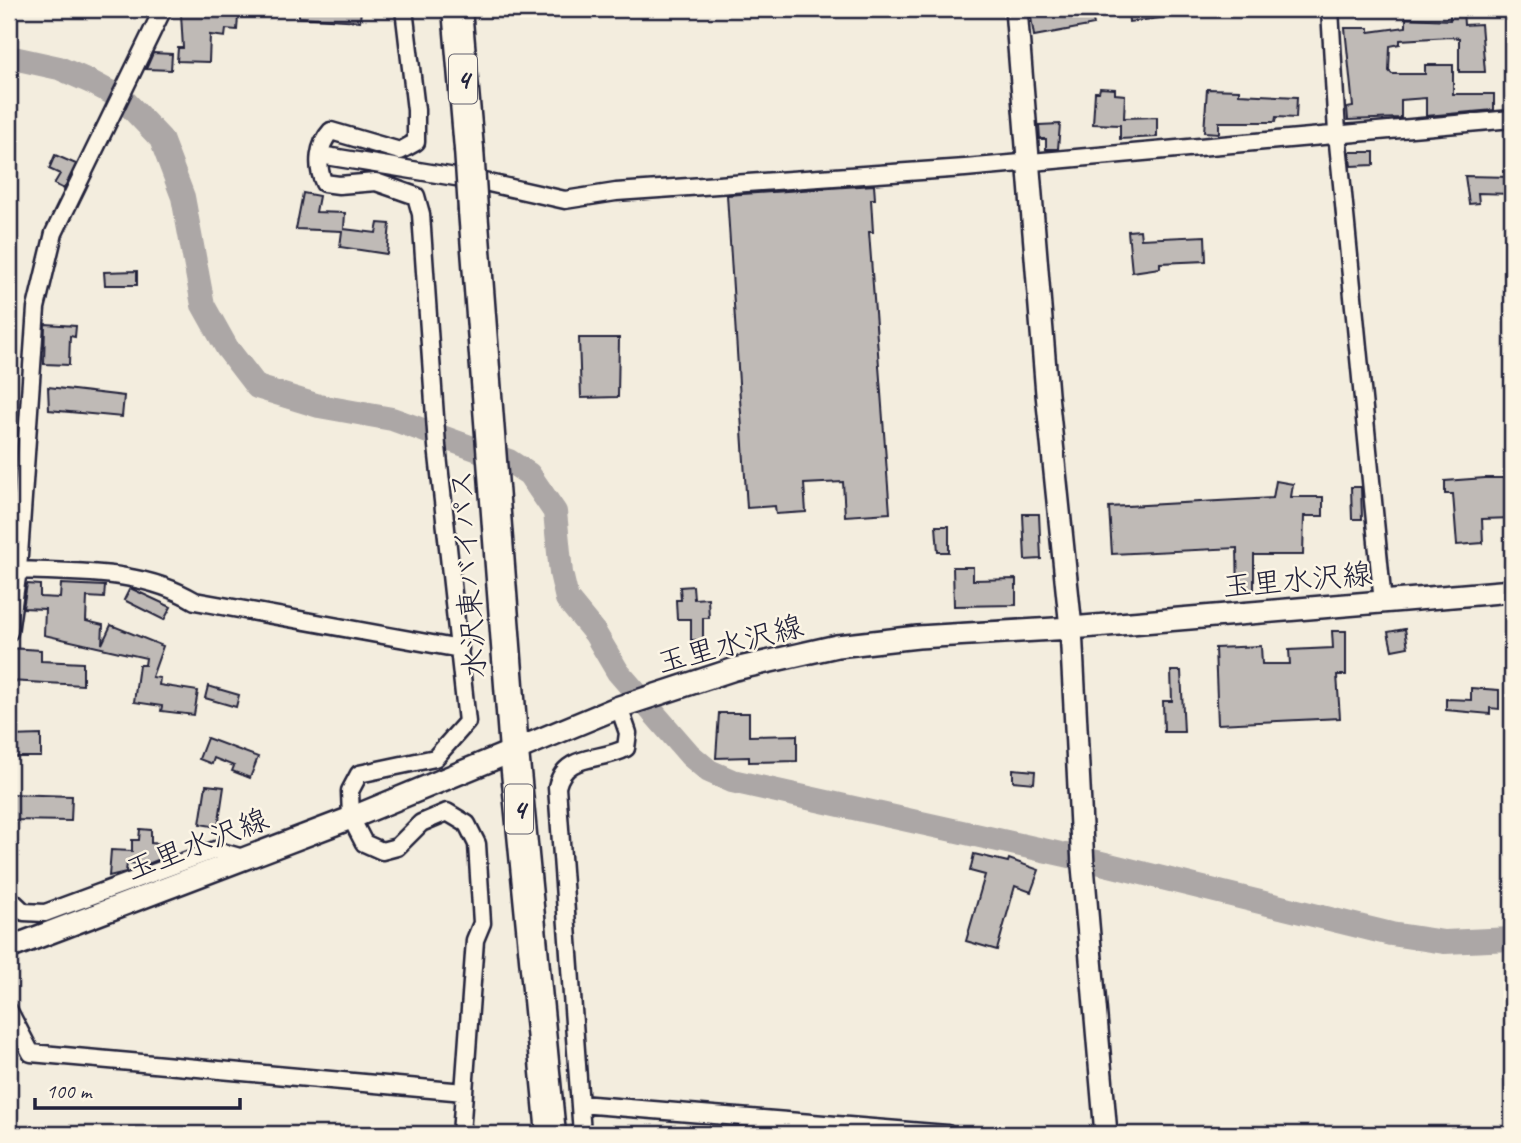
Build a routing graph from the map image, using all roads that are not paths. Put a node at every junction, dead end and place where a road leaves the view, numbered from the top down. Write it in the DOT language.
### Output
graph roads {
  1 [pos="163,9"];
  2 [pos="404,9"];
  3 [pos="457,9"];
  4 [pos="1016,9"];
  5 [pos="1330,9"];
  6 [pos="1512,119"];
  7 [pos="1337,134"];
  8 [pos="320,155"];
  9 [pos="1027,162"];
  10 [pos="18,570"];
  11 [pos="1512,591"];
  12 [pos="1383,603"];
  13 [pos="1071,628"];
  14 [pos="9,632"];
  15 [pos="460,649"];
  16 [pos="619,707"];
  17 [pos="514,751"];
  18 [pos="351,818"];
  19 [pos="243,858"];
  20 [pos="9,898"];
  21 [pos="9,948"];
  22 [pos="9,1011"];
  23 [pos="464,1092"];
  24 [pos="580,1104"];
  25 [pos="461,1134"];
  26 [pos="551,1134"];
  27 [pos="582,1134"];
  28 [pos="947,1134"];
  29 [pos="1106,1134"];
  1 -- 10 [label="street"];
  2 -- 8 [label="street"];
  3 -- 17 [label="highway, 水沢東バイパス / 4, bridge"];
  4 -- 9 [label="main road"];
  5 -- 7 [label="street"];
  6 -- 7 [label="street"];
  7 -- 9 [label="street"];
  7 -- 12 [label="street"];
  8 -- 9 [label="street"];
  8 -- 15 [label="street"];
  9 -- 13 [label="main road"];
  10 -- 14 [label="street"];
  10 -- 15 [label="street"];
  11 -- 12 [label="main road, 玉里水沢線"];
  12 -- 13 [label="main road, 玉里水沢線"];
  13 -- 16 [label="main road, 玉里水沢線"];
  13 -- 29 [label="main road"];
  15 -- 18 [label="street"];
  16 -- 17 [label="main road, 玉里水沢線"];
  16 -- 24 [label="street"];
  17 -- 18 [label="main road, 玉里水沢線"];
  17 -- 26 [label="highway, 水沢東バイパス / 4"];
  18 -- 19 [label="main road, 玉里水沢線"];
  18 -- 23 [label="street"];
  19 -- 20 [label="street"];
  19 -- 21 [label="main road, 玉里水沢線"];
  22 -- 23 [label="street"];
  23 -- 25 [label="street"];
  24 -- 27 [label="street"];
  24 -- 28 [label="street"];
}
